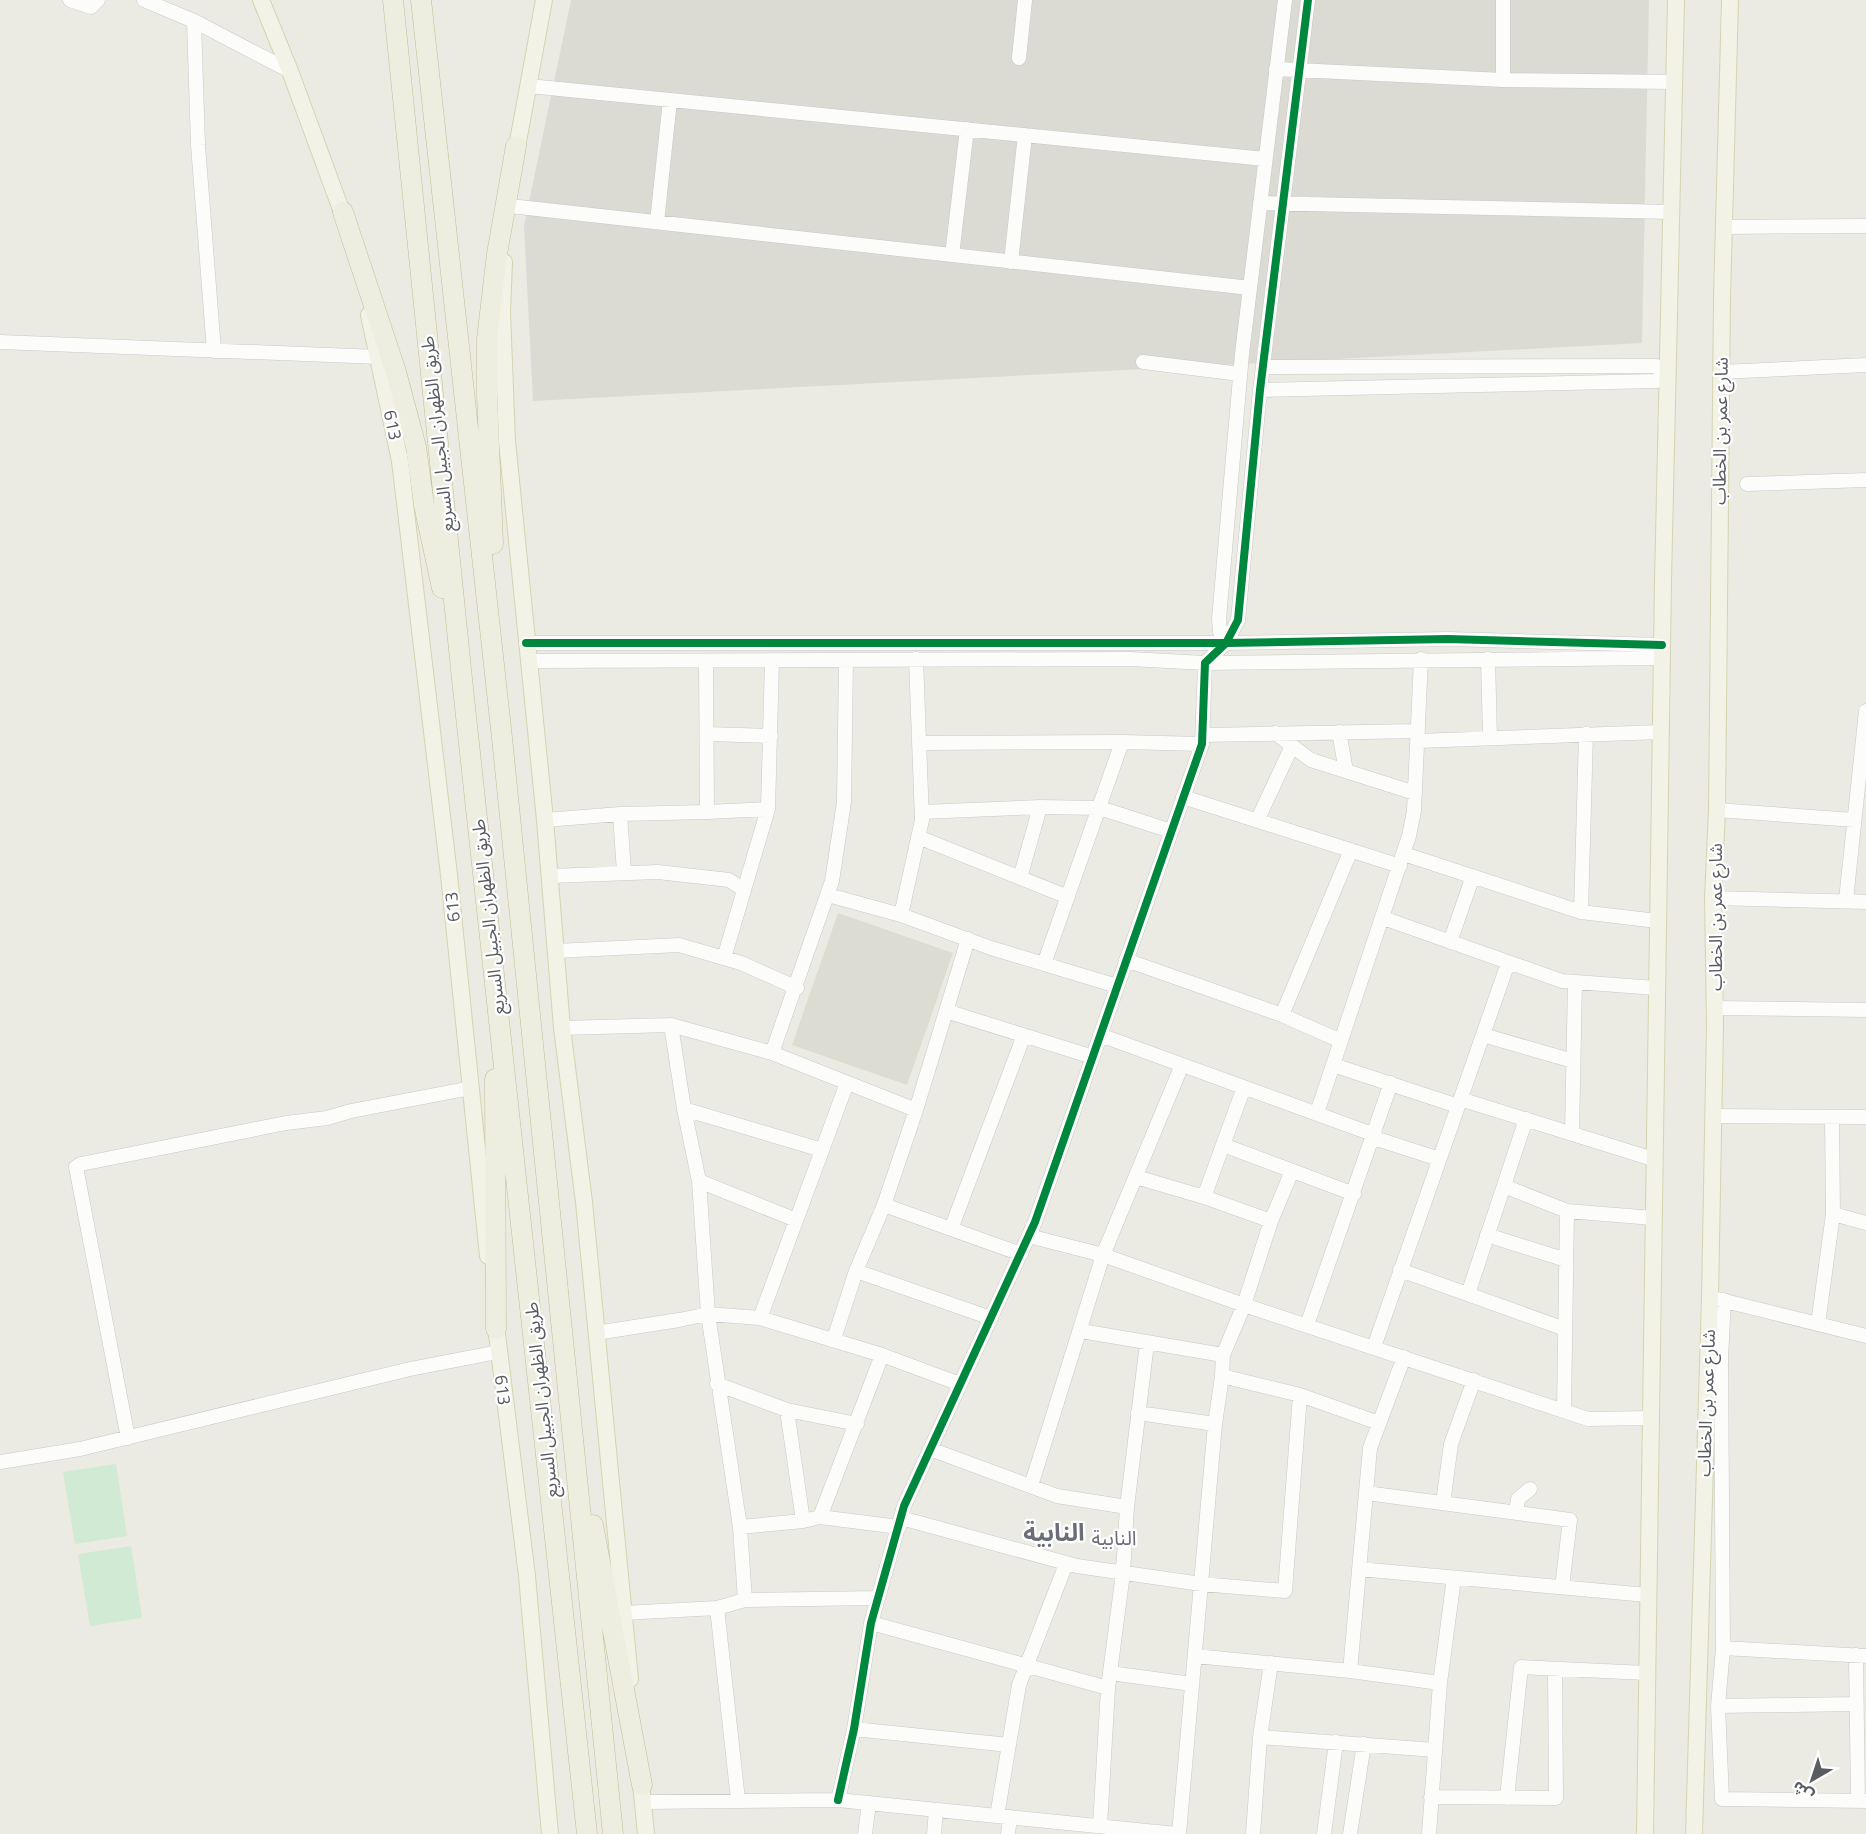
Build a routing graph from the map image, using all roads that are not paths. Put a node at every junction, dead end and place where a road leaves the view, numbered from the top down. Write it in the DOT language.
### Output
graph roads {
  1 [pos="70,0"];
  2 [pos="98,0"];
  3 [pos="144,0"];
  4 [pos="261,0"];
  5 [pos="393,0"];
  6 [pos="421,0"];
  7 [pos="544,0"];
  8 [pos="1025,0"];
  9 [pos="1285,0"];
  10 [pos="1308,0"];
  11 [pos="1503,0"];
  12 [pos="1676,0"];
  13 [pos="1730,0"];
  14 [pos="194,21"];
  15 [pos="1019,58"];
  16 [pos="1276,69"];
  17 [pos="1299,70"];
  18 [pos="290,71"];
  19 [pos="1503,80"];
  20 [pos="1674,82"];
  21 [pos="529,86"];
  22 [pos="670,100"];
  23 [pos="967,129"];
  24 [pos="1025,135"];
  25 [pos="516,146"];
  26 [pos="1265,159"];
  27 [pos="1260,202"];
  28 [pos="1283,202"];
  29 [pos="510,206"];
  30 [pos="343,212"];
  31 [pos="1672,212"];
  32 [pos="657,222"];
  33 [pos="1866,226"];
  34 [pos="1724,227"];
  35 [pos="952,255"];
  36 [pos="1011,262"];
  37 [pos="1250,288"];
  38 [pos="0,342"];
  39 [pos="214,351"];
  40 [pos="379,357"];
  41 [pos="1143,362"];
  42 [pos="1866,364"];
  43 [pos="1263,367"];
  44 [pos="1668,371"];
  45 [pos="1721,372"];
  46 [pos="1240,374"];
  47 [pos="1260,390"];
  48 [pos="1866,480"];
  49 [pos="1747,484"];
  50 [pos="526,643"];
  51 [pos="1226,643"];
  52 [pos="667,644"];
  53 [pos="1662,651"];
  54 [pos="916,659"];
  55 [pos="1421,659"];
  56 [pos="1488,659"];
  57 [pos="772,660"];
  58 [pos="846,660"];
  59 [pos="528,661"];
  60 [pos="668,661"];
  61 [pos="706,661"];
  62 [pos="1204,663"];
  63 [pos="462,678"];
  64 [pos="1866,712"];
  65 [pos="1339,732"];
  66 [pos="1660,732"];
  67 [pos="1275,733"];
  68 [pos="707,734"];
  69 [pos="1586,734"];
  70 [pos="771,735"];
  71 [pos="1418,736"];
  72 [pos="502,738"];
  73 [pos="1490,738"];
  74 [pos="1202,739"];
  75 [pos="1122,742"];
  76 [pos="919,743"];
  77 [pos="1292,746"];
  78 [pos="1346,771"];
  79 [pos="1415,793"];
  80 [pos="1183,797"];
  81 [pos="1040,807"];
  82 [pos="1100,808"];
  83 [pos="768,809"];
  84 [pos="1717,810"];
  85 [pos="707,812"];
  86 [pos="922,812"];
  87 [pos="620,814"];
  88 [pos="545,820"];
  89 [pos="1257,820"];
  90 [pos="1854,820"];
  91 [pos="1171,831"];
  92 [pos="918,837"];
  93 [pos="1351,850"];
  94 [pos="1402,860"];
  95 [pos="624,873"];
  96 [pos="550,876"];
  97 [pos="1473,876"];
  98 [pos="1020,878"];
  99 [pos="744,890"];
  100 [pos="828,895"];
  101 [pos="1068,897"];
  102 [pos="1713,898"];
  103 [pos="1846,900"];
  104 [pos="1866,902"];
  105 [pos="1581,912"];
  106 [pos="901,915"];
  107 [pos="1383,918"];
  108 [pos="1657,921"];
  109 [pos="968,939"];
  110 [pos="1450,942"];
  111 [pos="556,951"];
  112 [pos="724,958"];
  113 [pos="1126,960"];
  114 [pos="1508,963"];
  115 [pos="1044,964"];
  116 [pos="495,974"];
  117 [pos="1575,982"];
  118 [pos="1118,986"];
  119 [pos="797,987"];
  120 [pos="1656,988"];
  121 [pos="1715,1008"];
  122 [pos="1866,1010"];
  123 [pos="946,1011"];
  124 [pos="1282,1015"];
  125 [pos="672,1025"];
  126 [pos="562,1028"];
  127 [pos="1024,1035"];
  128 [pos="1100,1035"];
  129 [pos="1483,1035"];
  130 [pos="1341,1041"];
  131 [pos="772,1053"];
  132 [pos="1093,1056"];
  133 [pos="1573,1062"];
  134 [pos="1182,1065"];
  135 [pos="1333,1065"];
  136 [pos="847,1083"];
  137 [pos="1391,1083"];
  138 [pos="1244,1087"];
  139 [pos="471,1088"];
  140 [pos="1459,1102"];
  141 [pos="684,1109"];
  142 [pos="916,1110"];
  143 [pos="1317,1113"];
  144 [pos="1713,1116"];
  145 [pos="1832,1117"];
  146 [pos="1866,1117"];
  147 [pos="1526,1119"];
  148 [pos="1572,1133"];
  149 [pos="1374,1136"];
  150 [pos="1222,1145"];
  151 [pos="822,1150"];
  152 [pos="1439,1159"];
  153 [pos="1653,1159"];
  154 [pos="1292,1171"];
  155 [pos="1136,1177"];
  156 [pos="699,1181"];
  157 [pos="1504,1186"];
  158 [pos="1354,1194"];
  159 [pos="1203,1197"];
  160 [pos="884,1205"];
  161 [pos="1567,1211"];
  162 [pos="1833,1214"];
  163 [pos="1653,1218"];
  164 [pos="796,1220"];
  165 [pos="1271,1221"];
  166 [pos="1866,1222"];
  167 [pos="951,1229"];
  168 [pos="1487,1234"];
  169 [pos="1029,1236"];
  170 [pos="1021,1254"];
  171 [pos="1103,1255"];
  172 [pos="1566,1260"];
  173 [pos="1400,1270"];
  174 [pos="856,1271"];
  175 [pos="1468,1294"];
  176 [pos="1717,1298"];
  177 [pos="1244,1305"];
  178 [pos="708,1314"];
  179 [pos="759,1318"];
  180 [pos="991,1318"];
  181 [pos="1818,1324"];
  182 [pos="1307,1325"];
  183 [pos="496,1329"];
  184 [pos="1565,1329"];
  185 [pos="1081,1331"];
  186 [pos="596,1333"];
  187 [pos="1866,1336"];
  188 [pos="834,1339"];
  189 [pos="1147,1343"];
  190 [pos="1374,1347"];
  191 [pos="498,1352"];
  192 [pos="882,1355"];
  193 [pos="1223,1355"];
  194 [pos="1404,1357"];
  195 [pos="1222,1376"];
  196 [pos="1474,1380"];
  197 [pos="717,1384"];
  198 [pos="960,1384"];
  199 [pos="568,1391"];
  200 [pos="1300,1395"];
  201 [pos="787,1410"];
  202 [pos="1564,1411"];
  203 [pos="1138,1413"];
  204 [pos="1650,1418"];
  205 [pos="1379,1423"];
  206 [pos="856,1424"];
  207 [pos="1215,1424"];
  208 [pos="128,1438"];
  209 [pos="930,1449"];
  210 [pos="0,1462"];
  211 [pos="1031,1486"];
  212 [pos="1530,1488"];
  213 [pos="1366,1493"];
  214 [pos="1443,1503"];
  215 [pos="1127,1507"];
  216 [pos="1516,1513"];
  217 [pos="820,1518"];
  218 [pos="803,1521"];
  219 [pos="900,1522"];
  220 [pos="740,1527"];
  221 [pos="1066,1564"];
  222 [pos="1359,1569"];
  223 [pos="1123,1573"];
  224 [pos="1454,1578"];
  225 [pos="1201,1584"];
  226 [pos="1562,1587"];
  227 [pos="1647,1595"];
  228 [pos="878,1598"];
  229 [pos="745,1600"];
  230 [pos="717,1608"];
  231 [pos="623,1612"];
  232 [pos="871,1623"];
  233 [pos="1723,1648"];
  234 [pos="1195,1656"];
  235 [pos="1861,1656"];
  236 [pos="1271,1663"];
  237 [pos="1026,1667"];
  238 [pos="1555,1669"];
  239 [pos="1350,1671"];
  240 [pos="1110,1673"];
  241 [pos="1646,1673"];
  242 [pos="1440,1683"];
  243 [pos="1192,1684"];
  244 [pos="1108,1688"];
  245 [pos="1856,1704"];
  246 [pos="1718,1706"];
  247 [pos="854,1729"];
  248 [pos="1260,1737"];
  249 [pos="1336,1742"];
  250 [pos="1364,1744"];
  251 [pos="1009,1745"];
  252 [pos="1434,1750"];
  253 [pos="643,1794"];
  254 [pos="1431,1797"];
  255 [pos="1507,1798"];
  256 [pos="738,1800"];
  257 [pos="838,1800"];
  258 [pos="1862,1801"];
  259 [pos="869,1803"];
  260 [pos="936,1810"];
  261 [pos="1003,1816"];
  262 [pos="1100,1826"];
  263 [pos="550,1834"];
  264 [pos="587,1834"];
  265 [pos="613,1834"];
  266 [pos="646,1834"];
  267 [pos="865,1834"];
  268 [pos="934,1834"];
  269 [pos="1008,1834"];
  270 [pos="1178,1834"];
  271 [pos="1253,1834"];
  272 [pos="1324,1834"];
  273 [pos="1350,1834"];
  274 [pos="1429,1834"];
  275 [pos="1645,1834"];
  276 [pos="1694,1834"];
  1 -- 2 [label="street"];
  3 -- 14 [label="street"];
  4 -- 18 [label="main road, 613"];
  5 -- 63 [label="highway, طريق الظهران الجبيل السريع / 613"];
  6 -- 72 [label="highway, طريق الظهران الجبيل السريع"];
  7 -- 21 [label="main road"];
  8 -- 15 [label="street"];
  9 -- 16 [label="street"];
  10 -- 17 [label="street"];
  11 -- 19 [label="street"];
  12 -- 20 [label="main road"];
  13 -- 34 [label="main road, شارع عمر بن الخطاب"];
  14 -- 18 [label="street"];
  14 -- 39 [label="street"];
  16 -- 17 [label="street"];
  16 -- 26 [label="street"];
  17 -- 19 [label="street"];
  17 -- 28 [label="street"];
  18 -- 30 [label="main road, 613"];
  19 -- 20 [label="street"];
  20 -- 31 [label="main road"];
  21 -- 22 [label="street"];
  21 -- 25 [label="main road"];
  22 -- 23 [label="street"];
  22 -- 32 [label="street"];
  23 -- 24 [label="street"];
  23 -- 35 [label="street"];
  24 -- 26 [label="street"];
  24 -- 36 [label="street"];
  25 -- 29 [label="main road"];
  25 -- 72 [label="highway"];
  26 -- 27 [label="street"];
  27 -- 28 [label="street"];
  27 -- 37 [label="street"];
  28 -- 31 [label="street"];
  28 -- 43 [label="street"];
  29 -- 32 [label="street"];
  29 -- 50 [label="main road"];
  30 -- 40 [label="main road, 613"];
  30 -- 63 [label="highway"];
  31 -- 44 [label="main road"];
  32 -- 35 [label="street"];
  33 -- 34 [label="street"];
  34 -- 45 [label="main road, شارع عمر بن الخطاب"];
  35 -- 36 [label="street"];
  36 -- 37 [label="street"];
  37 -- 46 [label="street"];
  38 -- 39 [label="street"];
  39 -- 40 [label="street"];
  40 -- 139 [label="main road, 613"];
  41 -- 46 [label="street"];
  42 -- 45 [label="street"];
  43 -- 44 [label="street"];
  43 -- 47 [label="street"];
  44 -- 47 [label="street"];
  44 -- 53 [label="main road"];
  45 -- 84 [label="main road, شارع عمر بن الخطاب"];
  46 -- 51 [label="street"];
  47 -- 51 [label="street"];
  48 -- 49 [label="street"];
  50 -- 52 [label="street"];
  50 -- 59 [label="main road"];
  51 -- 52 [label="street"];
  51 -- 53 [label="street"];
  51 -- 62 [label="street"];
  52 -- 60 [label="street"];
  53 -- 56 [label="street"];
  53 -- 66 [label="main road"];
  54 -- 58 [label="street"];
  54 -- 62 [label="street"];
  54 -- 76 [label="street"];
  55 -- 56 [label="street"];
  55 -- 62 [label="street"];
  55 -- 71 [label="street"];
  56 -- 73 [label="street"];
  57 -- 58 [label="street"];
  57 -- 61 [label="street"];
  57 -- 70 [label="street"];
  58 -- 100 [label="street"];
  59 -- 60 [label="street"];
  59 -- 88 [label="main road"];
  60 -- 61 [label="street"];
  61 -- 68 [label="street"];
  62 -- 74 [label="street"];
  63 -- 116 [label="highway, طريق الظهران الجبيل السريع / 613"];
  64 -- 90 [label="street"];
  65 -- 67 [label="street"];
  65 -- 71 [label="street"];
  65 -- 78 [label="street"];
  66 -- 69 [label="street"];
  66 -- 108 [label="main road"];
  67 -- 74 [label="street"];
  67 -- 77 [label="street"];
  68 -- 70 [label="street"];
  68 -- 85 [label="street"];
  69 -- 73 [label="street"];
  69 -- 105 [label="street"];
  70 -- 83 [label="street"];
  71 -- 73 [label="street"];
  71 -- 79 [label="street"];
  72 -- 199 [label="highway, طريق الظهران الجبيل السريع"];
  74 -- 75 [label="street"];
  74 -- 80 [label="street"];
  75 -- 76 [label="street"];
  75 -- 82 [label="street"];
  76 -- 86 [label="street"];
  77 -- 78 [label="street"];
  77 -- 89 [label="street"];
  78 -- 79 [label="street"];
  79 -- 94 [label="street"];
  80 -- 89 [label="street"];
  80 -- 91 [label="street"];
  81 -- 82 [label="street"];
  81 -- 86 [label="street"];
  81 -- 98 [label="street"];
  82 -- 91 [label="street"];
  82 -- 101 [label="street"];
  83 -- 85 [label="street"];
  83 -- 99 [label="street"];
  84 -- 90 [label="street"];
  84 -- 102 [label="main road, شارع عمر بن الخطاب"];
  85 -- 87 [label="street"];
  86 -- 92 [label="street"];
  87 -- 88 [label="street"];
  87 -- 95 [label="street"];
  88 -- 96 [label="main road"];
  89 -- 93 [label="street"];
  90 -- 103 [label="street"];
  91 -- 113 [label="street"];
  92 -- 98 [label="street"];
  92 -- 106 [label="street"];
  93 -- 94 [label="street"];
  93 -- 124 [label="street"];
  94 -- 97 [label="street"];
  94 -- 107 [label="street"];
  95 -- 96 [label="street"];
  95 -- 99 [label="street"];
  96 -- 111 [label="main road"];
  97 -- 105 [label="street"];
  97 -- 110 [label="street"];
  98 -- 101 [label="street"];
  99 -- 112 [label="street"];
  100 -- 106 [label="street"];
  100 -- 119 [label="street"];
  101 -- 115 [label="street"];
  102 -- 103 [label="street"];
  102 -- 121 [label="main road, شارع عمر بن الخطاب"];
  103 -- 104 [label="street"];
  105 -- 108 [label="street"];
  106 -- 109 [label="street"];
  107 -- 110 [label="street"];
  107 -- 130 [label="street"];
  108 -- 120 [label="main road"];
  109 -- 115 [label="street"];
  109 -- 123 [label="street"];
  110 -- 114 [label="street"];
  111 -- 112 [label="street"];
  111 -- 126 [label="main road"];
  112 -- 119 [label="street"];
  113 -- 118 [label="street"];
  113 -- 124 [label="street"];
  114 -- 117 [label="street"];
  114 -- 129 [label="street"];
  115 -- 118 [label="street"];
  116 -- 183 [label="highway"];
  116 -- 264 [label="highway, طريق الظهران الجبيل السريع / 613"];
  117 -- 120 [label="street"];
  117 -- 133 [label="street"];
  118 -- 128 [label="street"];
  119 -- 131 [label="street"];
  120 -- 153 [label="main road"];
  121 -- 122 [label="street"];
  121 -- 144 [label="main road, شارع عمر بن الخطاب"];
  123 -- 127 [label="street"];
  123 -- 142 [label="street"];
  124 -- 130 [label="street"];
  125 -- 126 [label="street"];
  125 -- 131 [label="street"];
  125 -- 141 [label="street"];
  126 -- 186 [label="main road"];
  127 -- 132 [label="street"];
  127 -- 167 [label="street"];
  128 -- 132 [label="street"];
  128 -- 134 [label="street"];
  129 -- 133 [label="street"];
  129 -- 140 [label="street"];
  130 -- 135 [label="street"];
  131 -- 136 [label="street"];
  132 -- 169 [label="street"];
  133 -- 148 [label="street"];
  134 -- 138 [label="street"];
  134 -- 155 [label="street"];
  135 -- 137 [label="street"];
  135 -- 143 [label="street"];
  136 -- 142 [label="street"];
  136 -- 151 [label="street"];
  137 -- 140 [label="street"];
  137 -- 149 [label="street"];
  138 -- 143 [label="street"];
  138 -- 150 [label="street"];
  139 -- 183 [label="main road, 613"];
  139 -- 208 [label="street"];
  140 -- 147 [label="street"];
  140 -- 152 [label="street"];
  141 -- 151 [label="street"];
  141 -- 156 [label="street"];
  142 -- 160 [label="street"];
  143 -- 149 [label="street"];
  144 -- 145 [label="street"];
  144 -- 176 [label="main road, شارع عمر بن الخطاب"];
  145 -- 146 [label="street"];
  145 -- 162 [label="street"];
  147 -- 148 [label="street"];
  147 -- 157 [label="street"];
  148 -- 153 [label="street"];
  149 -- 152 [label="street"];
  149 -- 158 [label="street"];
  150 -- 154 [label="street"];
  150 -- 159 [label="street"];
  151 -- 164 [label="street"];
  152 -- 173 [label="street"];
  153 -- 163 [label="main road"];
  154 -- 158 [label="street"];
  154 -- 165 [label="street"];
  155 -- 159 [label="street"];
  155 -- 171 [label="street"];
  156 -- 164 [label="street"];
  156 -- 178 [label="street"];
  157 -- 161 [label="street"];
  157 -- 168 [label="street"];
  158 -- 182 [label="street"];
  159 -- 165 [label="street"];
  160 -- 167 [label="street"];
  160 -- 174 [label="street"];
  161 -- 163 [label="street"];
  161 -- 172 [label="street"];
  162 -- 166 [label="street"];
  162 -- 181 [label="street"];
  163 -- 204 [label="main road"];
  164 -- 179 [label="street"];
  165 -- 177 [label="street"];
  167 -- 170 [label="street"];
  168 -- 172 [label="street"];
  168 -- 175 [label="street"];
  169 -- 170 [label="street"];
  169 -- 171 [label="street"];
  170 -- 180 [label="street"];
  171 -- 177 [label="street"];
  171 -- 185 [label="street"];
  172 -- 184 [label="street"];
  173 -- 175 [label="street"];
  173 -- 190 [label="street"];
  174 -- 180 [label="street"];
  174 -- 188 [label="street"];
  175 -- 184 [label="street"];
  176 -- 181 [label="street"];
  176 -- 233 [label="street"];
  176 -- 276 [label="main road, شارع عمر بن الخطاب"];
  177 -- 182 [label="street"];
  177 -- 193 [label="street"];
  178 -- 179 [label="street"];
  178 -- 186 [label="street"];
  178 -- 197 [label="street"];
  179 -- 188 [label="street"];
  180 -- 198 [label="street"];
  181 -- 187 [label="street"];
  182 -- 190 [label="street"];
  183 -- 191 [label="main road, 613"];
  184 -- 202 [label="street"];
  185 -- 189 [label="street"];
  185 -- 211 [label="street"];
  186 -- 231 [label="main road"];
  188 -- 192 [label="street"];
  189 -- 193 [label="street"];
  189 -- 203 [label="street"];
  190 -- 194 [label="street"];
  191 -- 208 [label="street"];
  191 -- 263 [label="main road, 613"];
  192 -- 198 [label="street"];
  192 -- 206 [label="street"];
  193 -- 195 [label="street"];
  194 -- 196 [label="street"];
  194 -- 205 [label="street"];
  195 -- 200 [label="street"];
  195 -- 207 [label="street"];
  196 -- 202 [label="street"];
  196 -- 214 [label="street"];
  197 -- 201 [label="street"];
  197 -- 220 [label="street"];
  198 -- 209 [label="street"];
  199 -- 253 [label="highway"];
  199 -- 265 [label="highway, طريق الظهران الجبيل السريع"];
  200 -- 205 [label="street"];
  200 -- 225 [label="street"];
  201 -- 206 [label="street"];
  201 -- 218 [label="street"];
  202 -- 204 [label="street"];
  203 -- 207 [label="street"];
  203 -- 215 [label="street"];
  204 -- 227 [label="main road"];
  205 -- 213 [label="street"];
  206 -- 217 [label="street"];
  207 -- 225 [label="street"];
  208 -- 210 [label="street"];
  209 -- 211 [label="street"];
  209 -- 219 [label="street"];
  211 -- 215 [label="street"];
  212 -- 216 [label="street"];
  213 -- 214 [label="street"];
  213 -- 222 [label="street"];
  214 -- 216 [label="street"];
  215 -- 223 [label="street"];
  216 -- 226 [label="street"];
  217 -- 218 [label="street"];
  217 -- 219 [label="street"];
  218 -- 220 [label="street"];
  219 -- 221 [label="street"];
  219 -- 228 [label="street"];
  220 -- 229 [label="street"];
  221 -- 223 [label="street"];
  221 -- 237 [label="street"];
  222 -- 224 [label="street"];
  222 -- 239 [label="street"];
  223 -- 225 [label="street"];
  223 -- 240 [label="street"];
  224 -- 226 [label="street"];
  224 -- 242 [label="street"];
  225 -- 234 [label="street"];
  226 -- 227 [label="street"];
  227 -- 241 [label="main road"];
  228 -- 229 [label="street"];
  228 -- 232 [label="street"];
  229 -- 230 [label="street"];
  230 -- 231 [label="street"];
  230 -- 256 [label="street"];
  231 -- 253 [label="main road"];
  232 -- 237 [label="street"];
  232 -- 247 [label="street"];
  233 -- 235 [label="street"];
  233 -- 246 [label="street"];
  234 -- 236 [label="street"];
  234 -- 243 [label="street"];
  235 -- 245 [label="street"];
  236 -- 239 [label="street"];
  236 -- 248 [label="street"];
  237 -- 244 [label="street"];
  237 -- 251 [label="street"];
  238 -- 241 [label="street"];
  238 -- 255 [label="street"];
  238 -- 255 [label="street"];
  239 -- 242 [label="street"];
  240 -- 243 [label="street"];
  240 -- 244 [label="street"];
  241 -- 275 [label="main road"];
  242 -- 252 [label="street"];
  243 -- 270 [label="street"];
  244 -- 262 [label="street"];
  245 -- 246 [label="street"];
  245 -- 258 [label="street"];
  246 -- 258 [label="street"];
  247 -- 251 [label="street"];
  247 -- 257 [label="street"];
  248 -- 249 [label="street"];
  248 -- 271 [label="street"];
  249 -- 250 [label="street"];
  249 -- 272 [label="street"];
  250 -- 252 [label="street"];
  250 -- 273 [label="street"];
  251 -- 261 [label="street"];
  252 -- 254 [label="street"];
  253 -- 256 [label="street"];
  253 -- 266 [label="main road"];
  254 -- 255 [label="street"];
  254 -- 274 [label="street"];
  256 -- 257 [label="street"];
  257 -- 259 [label="street"];
  259 -- 260 [label="street"];
  259 -- 267 [label="street"];
  260 -- 261 [label="street"];
  260 -- 268 [label="street"];
  261 -- 262 [label="street"];
  261 -- 269 [label="street"];
  262 -- 270 [label="street"];
}
